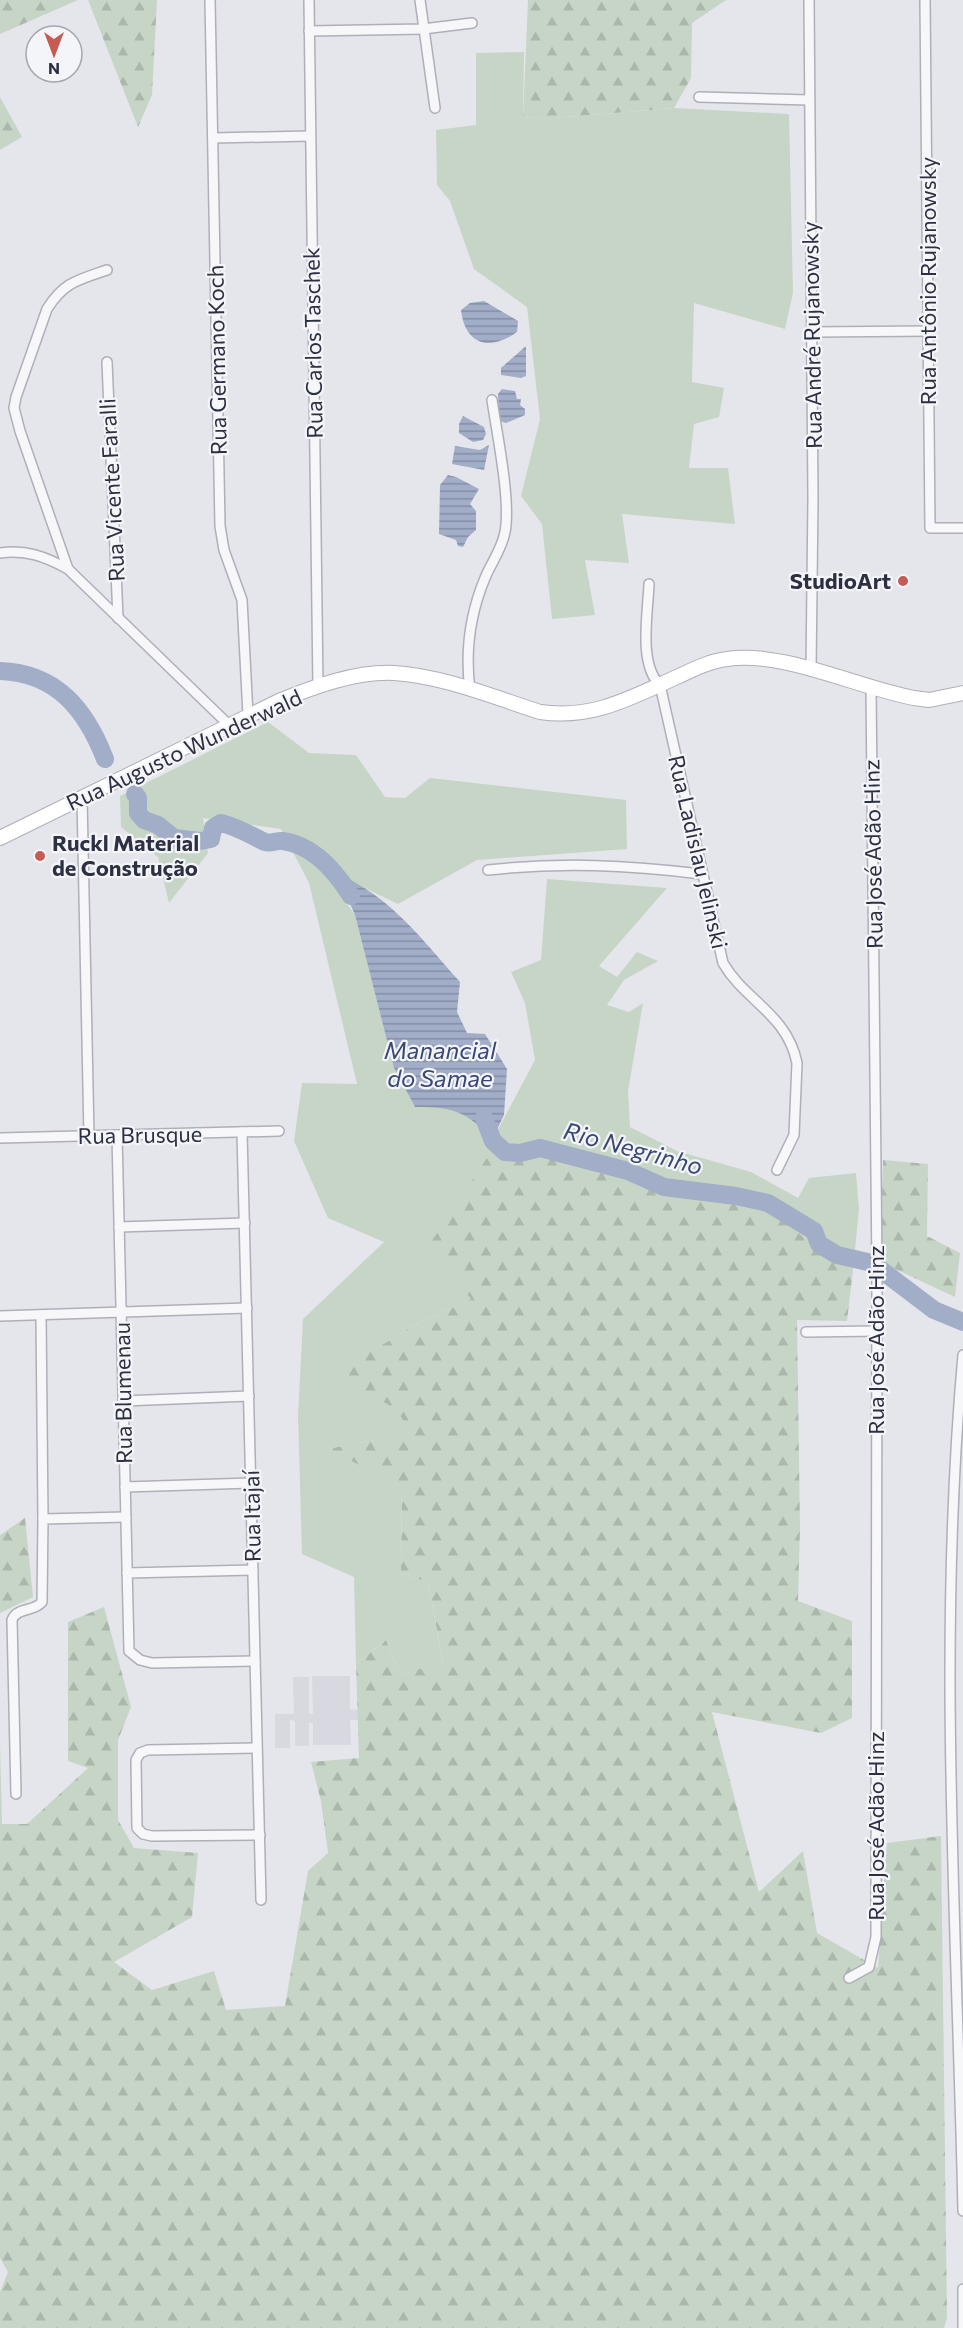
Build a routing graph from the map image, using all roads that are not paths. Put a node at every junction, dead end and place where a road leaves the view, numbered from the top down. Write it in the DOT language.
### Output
graph roads {
  1 [pos="210,0"];
  2 [pos="309,0"];
  3 [pos="420,0"];
  4 [pos="809,0"];
  5 [pos="925,0"];
  6 [pos="472,23"];
  7 [pos="423,29"];
  8 [pos="309,31"];
  9 [pos="699,97"];
  10 [pos="809,100"];
  11 [pos="435,108"];
  12 [pos="310,136"];
  13 [pos="213,138"];
  14 [pos="107,270"];
  15 [pos="929,331"];
  16 [pos="813,332"];
  17 [pos="107,362"];
  18 [pos="492,400"];
  19 [pos="963,528"];
  20 [pos="0,552"];
  21 [pos="68,569"];
  22 [pos="649,584"];
  23 [pos="118,618"];
  24 [pos="811,671"];
  25 [pos="660,684"];
  26 [pos="318,687"];
  27 [pos="871,688"];
  28 [pos="470,690"];
  29 [pos="963,693"];
  30 [pos="248,715"];
  31 [pos="229,725"];
  32 [pos="82,798"];
  33 [pos="0,838"];
  34 [pos="489,870"];
  35 [pos="701,874"];
  36 [pos="279,1131"];
  37 [pos="242,1132"];
  38 [pos="117,1135"];
  39 [pos="89,1136"];
  40 [pos="0,1138"];
  41 [pos="777,1170"];
  42 [pos="244,1223"];
  43 [pos="119,1227"];
  44 [pos="247,1308"];
  45 [pos="121,1312"];
  46 [pos="41,1315"];
  47 [pos="4,1316"];
  48 [pos="876,1331"];
  49 [pos="806,1332"];
  50 [pos="963,1355"];
  51 [pos="249,1396"];
  52 [pos="123,1401"];
  53 [pos="251,1483"];
  54 [pos="125,1487"];
  55 [pos="126,1517"];
  56 [pos="43,1519"];
  57 [pos="952,1540"];
  58 [pos="963,1540"];
  59 [pos="253,1570"];
  60 [pos="127,1573"];
  61 [pos="255,1661"];
  62 [pos="257,1748"];
  63 [pos="16,1794"];
  64 [pos="260,1835"];
  65 [pos="261,1900"];
  66 [pos="849,1978"];
  67 [pos="963,2211"];
  68 [pos="963,2289"];
  69 [pos="963,2328"];
  1 -- 13 [label="street, Rua Germano Koch"];
  2 -- 8 [label="street, Rua Carlos Taschek"];
  3 -- 7 [label="street"];
  4 -- 10 [label="street, Rua André Rujanowsky"];
  5 -- 15 [label="street, Rua Antônio Rujanowsky"];
  6 -- 7 [label="street"];
  7 -- 8 [label="street"];
  7 -- 11 [label="street"];
  8 -- 12 [label="street, Rua Carlos Taschek"];
  9 -- 10 [label="street"];
  10 -- 16 [label="street, Rua André Rujanowsky"];
  12 -- 13 [label="street"];
  12 -- 26 [label="street, Rua Carlos Taschek"];
  13 -- 30 [label="street, Rua Germano Koch"];
  14 -- 21 [label="street"];
  15 -- 16 [label="street"];
  15 -- 19 [label="street, Rua Antônio Rujanowsky"];
  16 -- 24 [label="street, Rua André Rujanowsky"];
  17 -- 23 [label="street, Rua Vicente Faralli"];
  18 -- 28 [label="street"];
  20 -- 21 [label="street"];
  21 -- 23 [label="street"];
  22 -- 25 [label="street, Rua Ladislau Jelinski"];
  23 -- 31 [label="street"];
  24 -- 25 [label="main road, Rua Augusto Wunderwald"];
  24 -- 27 [label="main road, Rua Augusto Wunderwald"];
  25 -- 28 [label="main road, Rua Augusto Wunderwald"];
  25 -- 35 [label="street, Rua Ladislau Jelinski"];
  26 -- 28 [label="main road, Rua Augusto Wunderwald"];
  26 -- 30 [label="main road, Rua Augusto Wunderwald"];
  27 -- 29 [label="main road, Rua Augusto Wunderwald"];
  27 -- 48 [label="street, Rua José Adão Hinz"];
  30 -- 31 [label="main road, Rua Augusto Wunderwald"];
  31 -- 32 [label="main road, Rua Augusto Wunderwald"];
  32 -- 33 [label="main road, Rua Augusto Wunderwald"];
  32 -- 39 [label="street"];
  34 -- 35 [label="street"];
  35 -- 41 [label="street, Rua Ladislau Jelinski"];
  36 -- 37 [label="street, Rua Brusque"];
  37 -- 38 [label="street, Rua Brusque"];
  37 -- 42 [label="street, Rua Itajaí"];
  38 -- 39 [label="street, Rua Brusque"];
  38 -- 43 [label="street, Rua Blumenau"];
  39 -- 40 [label="street, Rua Brusque"];
  42 -- 43 [label="street"];
  42 -- 44 [label="street, Rua Itajaí"];
  43 -- 45 [label="street, Rua Blumenau"];
  44 -- 45 [label="street"];
  44 -- 51 [label="street, Rua Itajaí"];
  45 -- 46 [label="street"];
  45 -- 52 [label="street, Rua Blumenau"];
  46 -- 47 [label="street"];
  46 -- 56 [label="street"];
  48 -- 49 [label="street"];
  48 -- 66 [label="street, Rua José Adão Hinz"];
  50 -- 57 [label="street"];
  51 -- 52 [label="street"];
  51 -- 53 [label="street, Rua Itajaí"];
  52 -- 54 [label="street, Rua Blumenau"];
  53 -- 54 [label="street"];
  53 -- 59 [label="street, Rua Itajaí"];
  54 -- 55 [label="street, Rua Blumenau"];
  55 -- 56 [label="street"];
  55 -- 60 [label="street, Rua Blumenau"];
  56 -- 63 [label="street"];
  57 -- 58 [label="street"];
  57 -- 67 [label="street"];
  59 -- 60 [label="street"];
  59 -- 61 [label="street, Rua Itajaí"];
  60 -- 61 [label="street, Rua Blumenau"];
  61 -- 62 [label="street, Rua Itajaí"];
  62 -- 64 [label="street, Rua Itajaí"];
  62 -- 64 [label="street"];
  64 -- 65 [label="street, Rua Itajaí"];
  68 -- 69 [label="street"];
}
